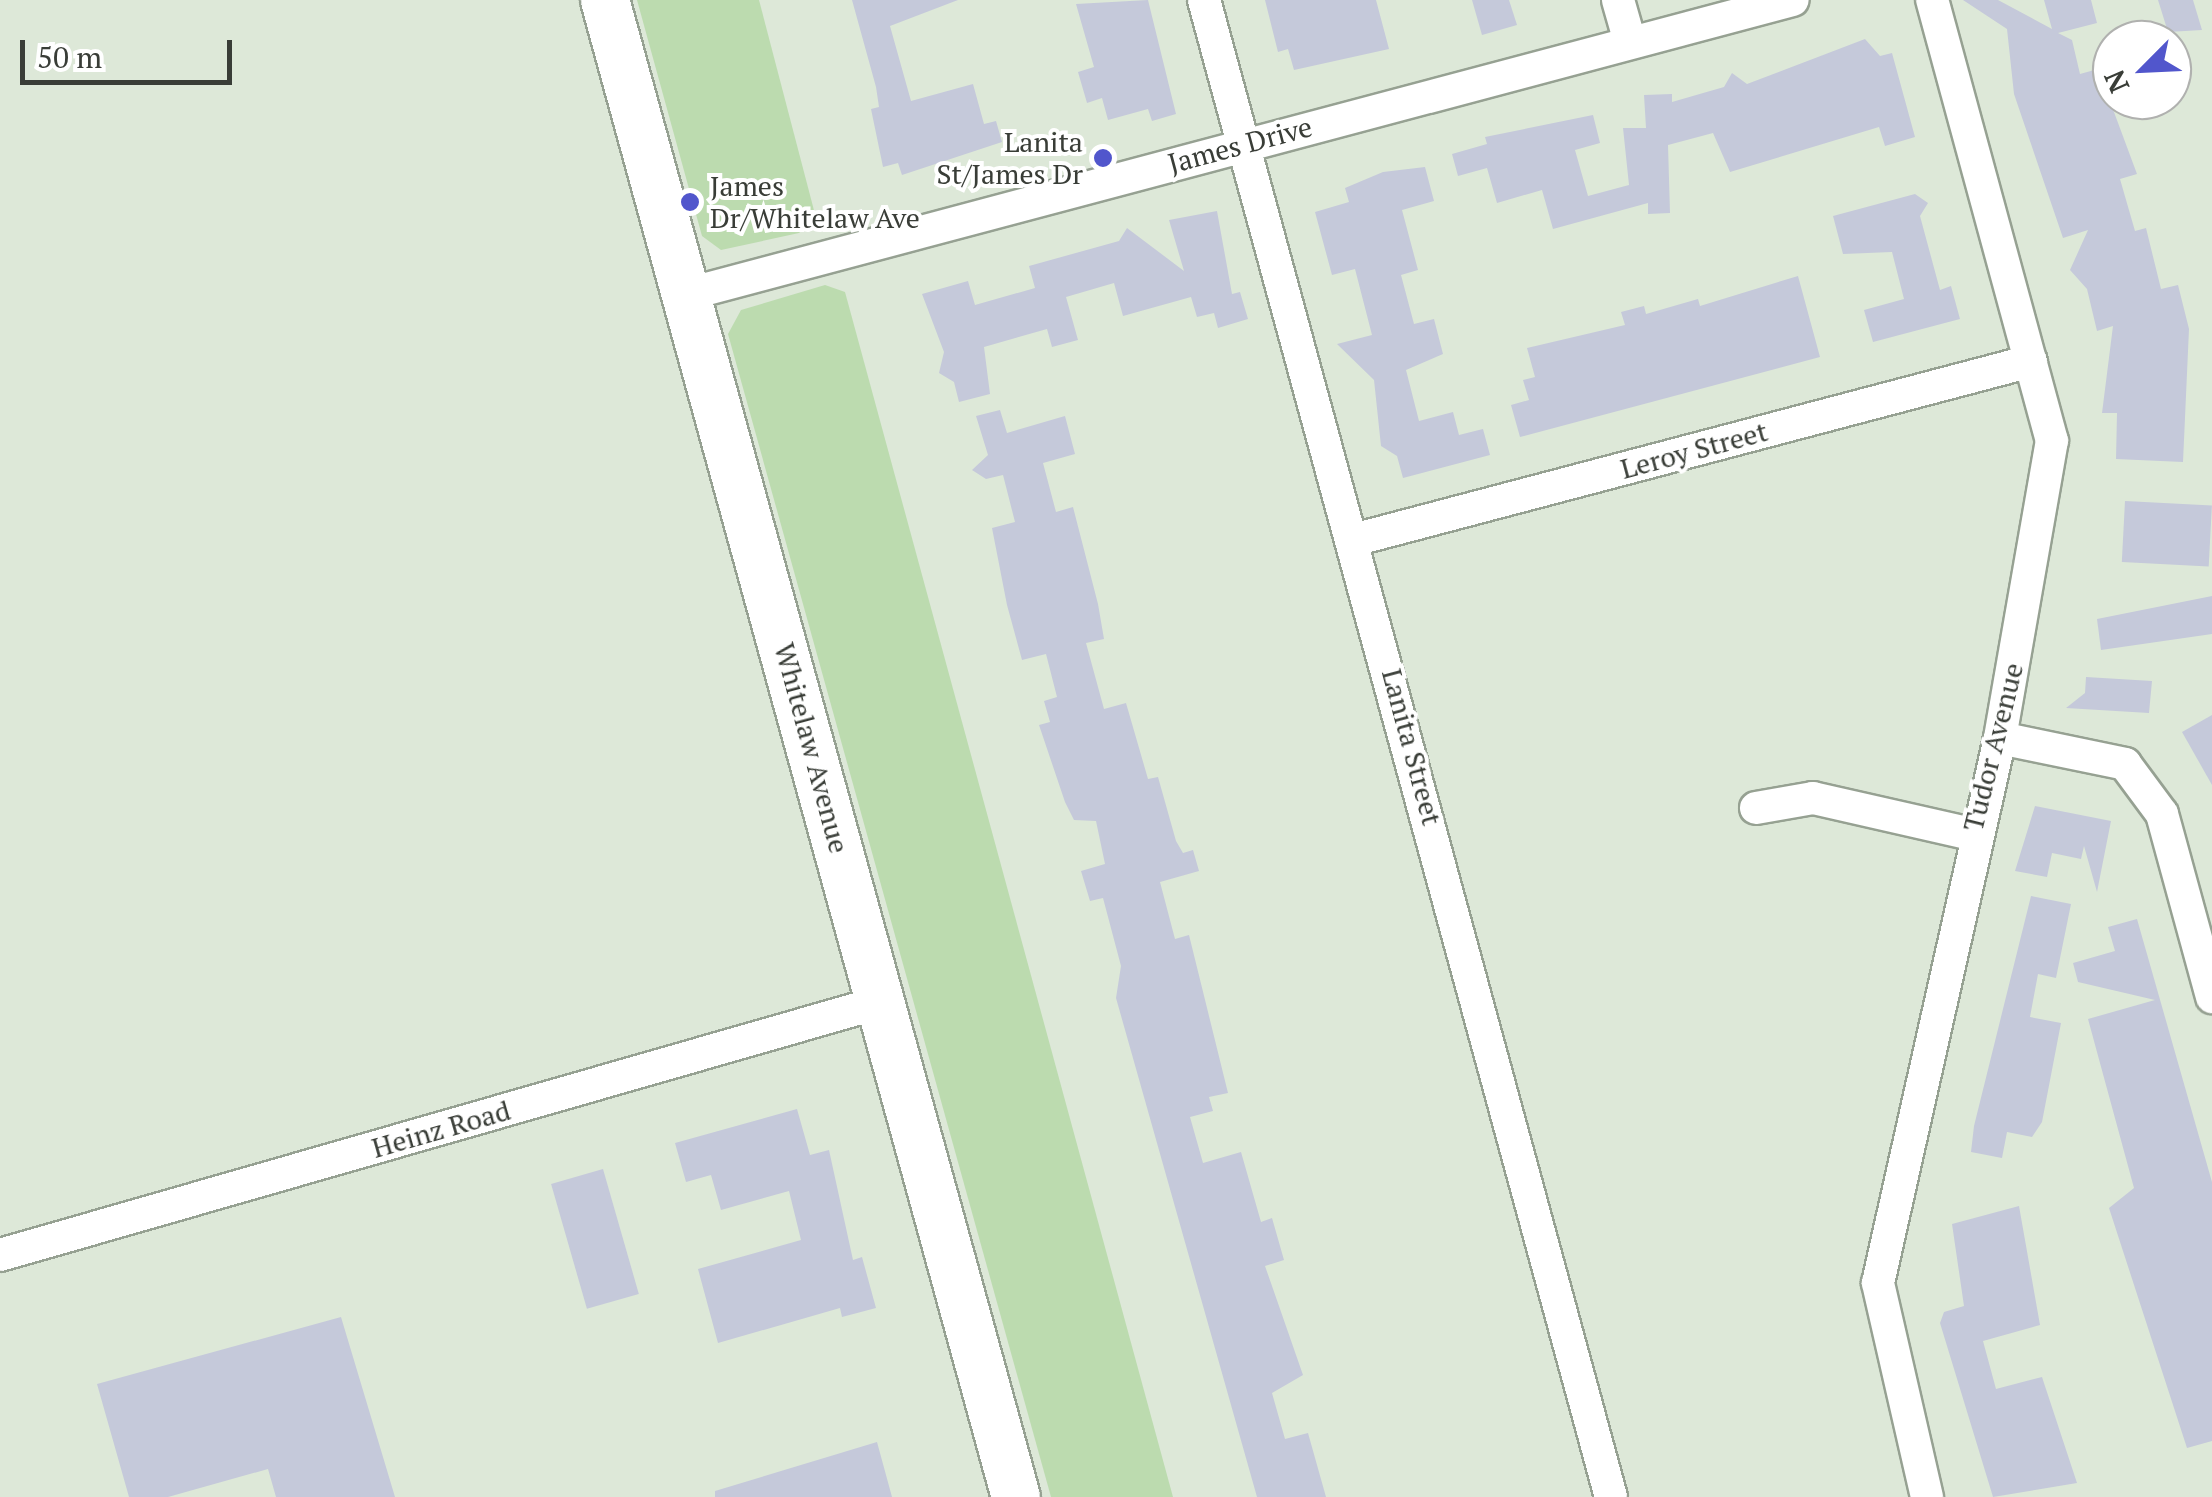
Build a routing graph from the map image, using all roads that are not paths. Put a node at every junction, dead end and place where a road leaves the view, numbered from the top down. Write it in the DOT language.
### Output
graph roads {
  1 [pos="605,0"];
  2 [pos="1204,0"];
  3 [pos="1618,0"];
  4 [pos="1793,0"];
  5 [pos="1932,0"];
  6 [pos="1630,42"];
  7 [pos="1243,144"];
  8 [pos="688,294"];
  9 [pos="2031,361"];
  10 [pos="1357,539"];
  11 [pos="2000,738"];
  12 [pos="1756,808"];
  13 [pos="1972,834"];
  14 [pos="2212,997"];
  15 [pos="881,1002"];
  16 [pos="0,1255"];
  17 [pos="1016,1497"];
  18 [pos="1611,1497"];
  19 [pos="1927,1497"];
  1 -- 8 [label="street, Whitelaw Avenue"];
  2 -- 7 [label="street, Lanita Street"];
  3 -- 6 [label="street"];
  4 -- 6 [label="street, James Drive"];
  5 -- 9 [label="street, Tudor Avenue"];
  6 -- 7 [label="street, James Drive"];
  7 -- 8 [label="street, James Drive"];
  7 -- 10 [label="street, Lanita Street"];
  8 -- 15 [label="street, Whitelaw Avenue"];
  9 -- 10 [label="street, Leroy Street"];
  9 -- 11 [label="street, Tudor Avenue"];
  10 -- 18 [label="street, Lanita Street"];
  11 -- 13 [label="street, Tudor Avenue"];
  11 -- 14 [label="street"];
  12 -- 13 [label="street"];
  13 -- 19 [label="street, Tudor Avenue"];
  15 -- 16 [label="street, Heinz Road"];
  15 -- 17 [label="street, Whitelaw Avenue"];
}
